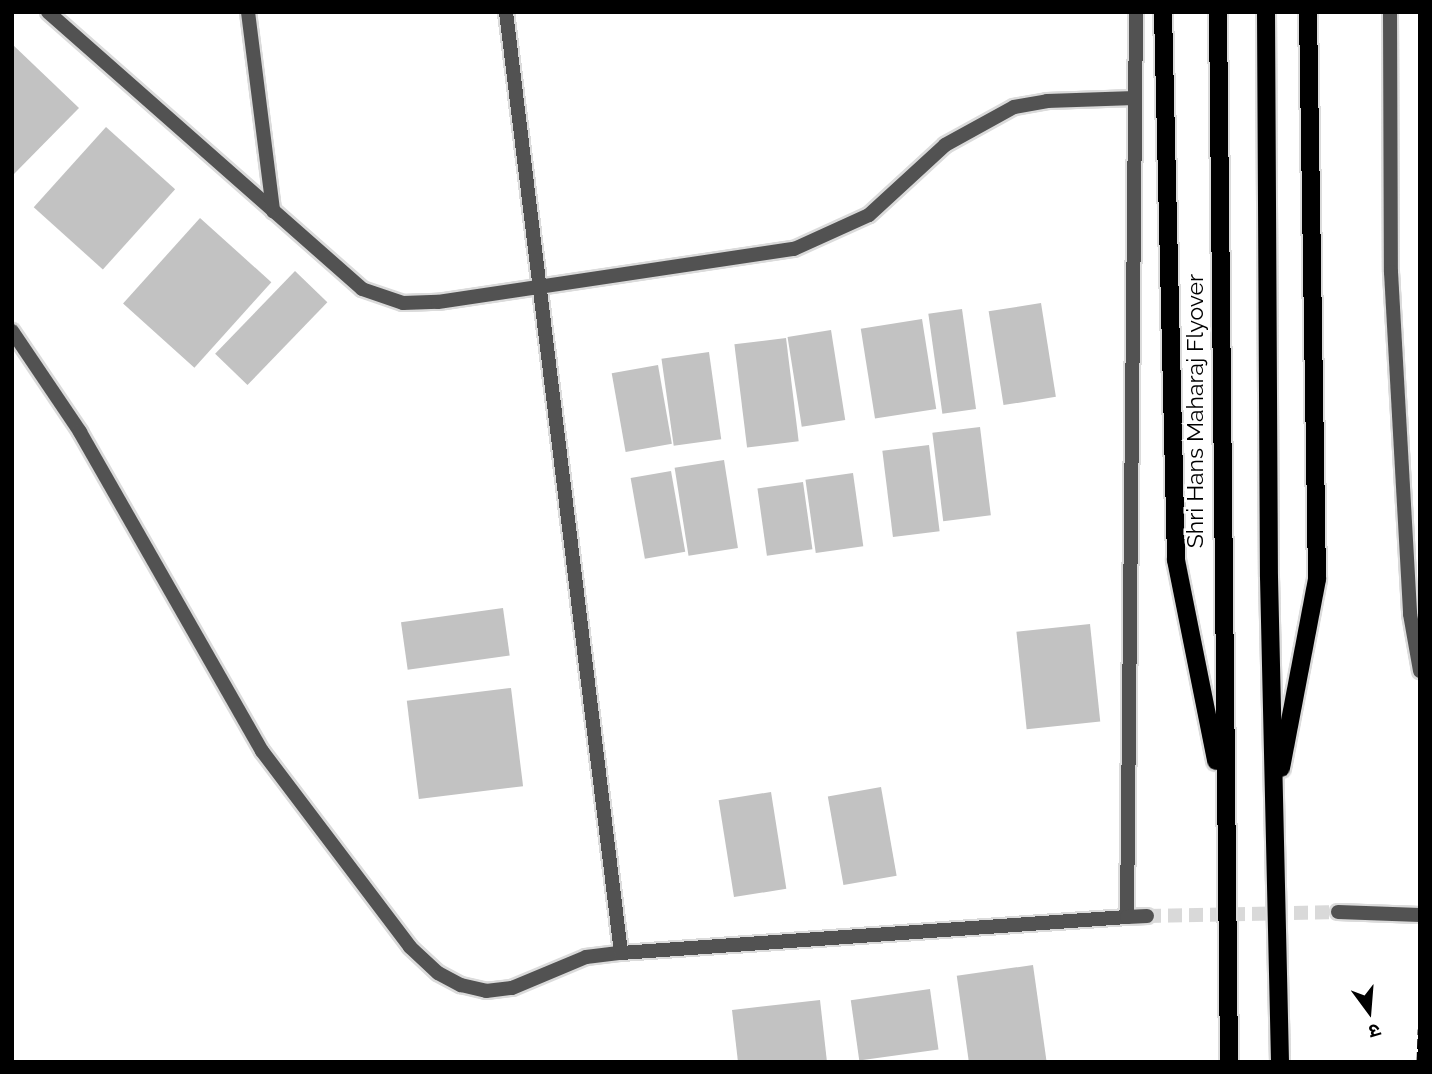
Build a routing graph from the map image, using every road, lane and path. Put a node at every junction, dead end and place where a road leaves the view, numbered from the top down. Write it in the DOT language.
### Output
graph roads {
  1 [pos="48,12"];
  2 [pos="248,12"];
  3 [pos="506,12"];
  4 [pos="1136,12"];
  5 [pos="1163,12"];
  6 [pos="1218,12"];
  7 [pos="1266,12"];
  8 [pos="1308,12"];
  9 [pos="1390,12"];
  10 [pos="1135,98"];
  11 [pos="273,211"];
  12 [pos="537,286"];
  13 [pos="12,331"];
  14 [pos="1420,671"];
  15 [pos="1275,803"];
  16 [pos="1225,809"];
  17 [pos="1338,912"];
  18 [pos="1420,915"];
  19 [pos="1147,916"];
  20 [pos="1127,917"];
  21 [pos="621,953"];
  22 [pos="1229,1062"];
  23 [pos="1280,1062"];
  1 -- 11 [label="street"];
  2 -- 11 [label="street"];
  3 -- 12 [label="street"];
  4 -- 10 [label="street"];
  5 -- 16 [label="main road"];
  6 -- 16 [label="main road, Shri Hans Maharaj Flyover"];
  7 -- 15 [label="main road"];
  8 -- 15 [label="main road"];
  9 -- 14 [label="street"];
  10 -- 12 [label="street"];
  10 -- 20 [label="street"];
  11 -- 12 [label="street"];
  12 -- 21 [label="street"];
  13 -- 21 [label="street"];
  15 -- 23 [label="main road"];
  16 -- 22 [label="main road"];
  17 -- 18 [label="street"];
  19 -- 20 [label="street"];
  20 -- 21 [label="street"];
}
